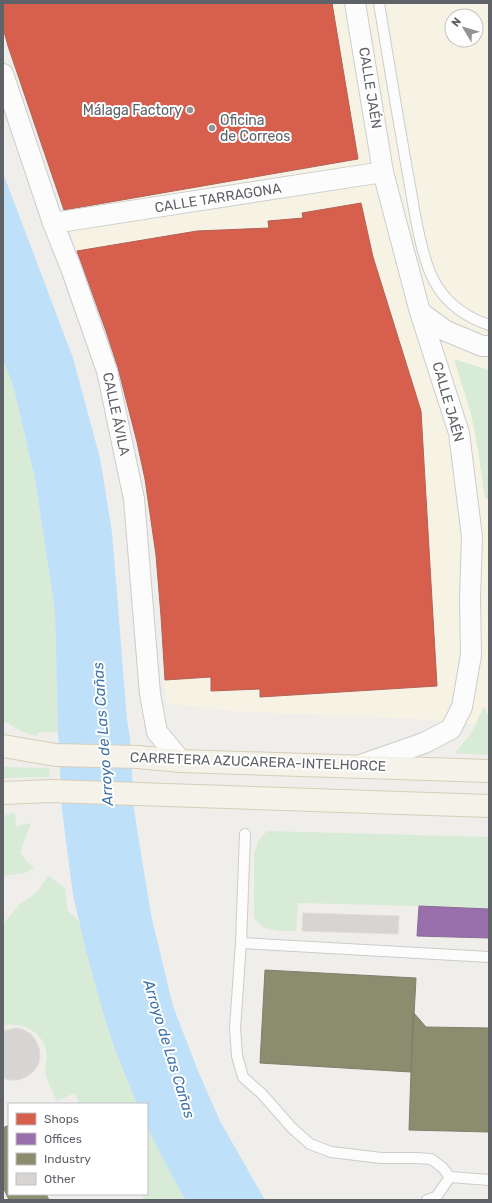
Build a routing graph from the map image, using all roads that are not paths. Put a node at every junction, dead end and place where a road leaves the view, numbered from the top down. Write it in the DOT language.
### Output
graph roads {
  1 [pos="355,3"];
  2 [pos="379,3"];
  3 [pos="3,74"];
  4 [pos="383,172"];
  5 [pos="53,223"];
  6 [pos="420,312"];
  7 [pos="489,325"];
  8 [pos="489,346"];
  9 [pos="7,745"];
  10 [pos="180,761"];
  11 [pos="356,766"];
  12 [pos="489,771"];
  13 [pos="3,793"];
  14 [pos="489,806"];
  15 [pos="245,834"];
  16 [pos="241,943"];
  17 [pos="489,957"];
  18 [pos="450,1177"];
  19 [pos="489,1180"];
  20 [pos="428,1200"];
  1 -- 4 [label="street, CALLE JAÉN"];
  2 -- 7 [label="lane"];
  3 -- 5 [label="street, CALLE ÁVILA"];
  4 -- 5 [label="street, CALLE TARRAGONA"];
  4 -- 6 [label="street, CALLE JAÉN"];
  5 -- 10 [label="street, CALLE ÁVILA"];
  6 -- 8 [label="street"];
  6 -- 11 [label="street, CALLE JAÉN"];
  9 -- 10 [label="main road, CARRETERA AZUCARERA-INTELHORCE"];
  10 -- 11 [label="main road, CARRETERA AZUCARERA-INTELHORCE"];
  11 -- 12 [label="main road, CARRETERA AZUCARERA-INTELHORCE"];
  13 -- 14 [label="main road"];
  15 -- 16 [label="lane"];
  16 -- 17 [label="lane"];
  16 -- 18 [label="lane"];
  18 -- 19 [label="lane"];
  18 -- 20 [label="lane"];
}
